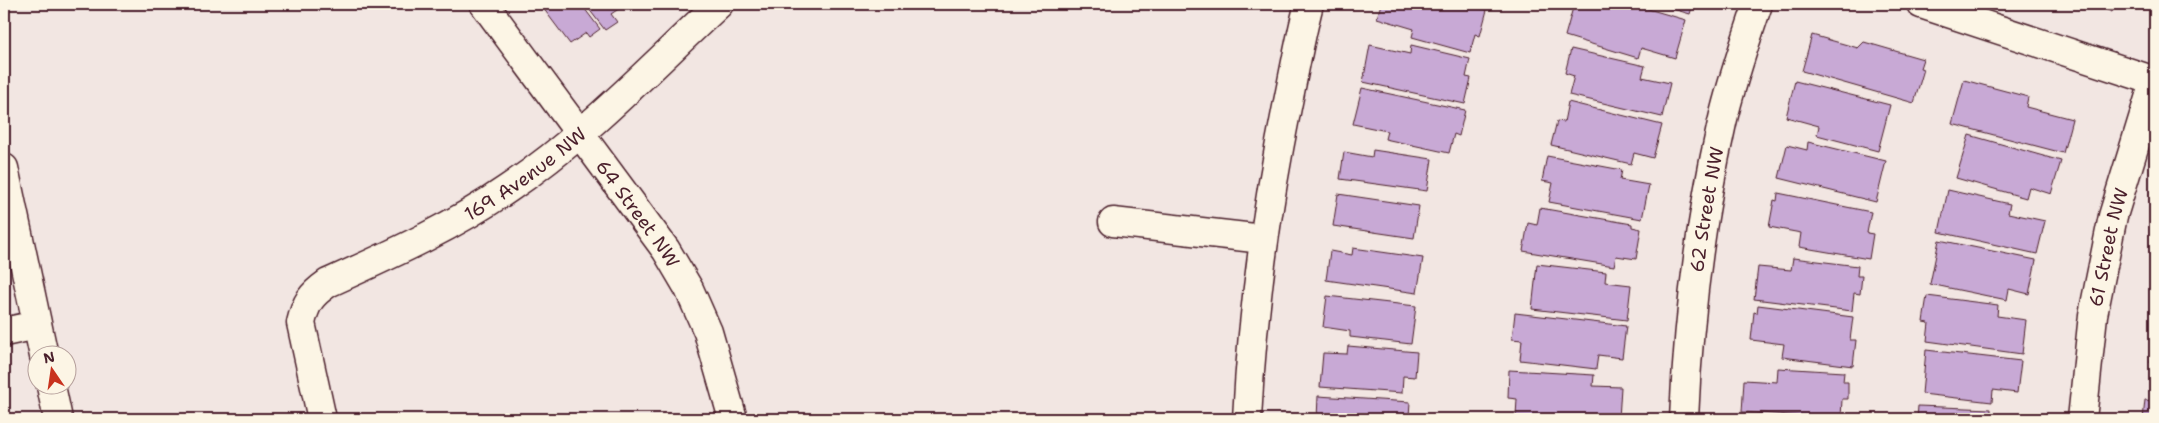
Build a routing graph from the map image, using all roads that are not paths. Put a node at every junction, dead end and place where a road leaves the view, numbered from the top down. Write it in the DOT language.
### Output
graph roads {
  1 [pos="484,4"];
  2 [pos="719,4"];
  3 [pos="1309,4"];
  4 [pos="1758,4"];
  5 [pos="1921,4"];
  6 [pos="2155,80"];
  7 [pos="580,132"];
  8 [pos="4,168"];
  9 [pos="1113,222"];
  10 [pos="11,237"];
  11 [pos="1263,239"];
  12 [pos="38,325"];
  13 [pos="4,332"];
  14 [pos="42,346"];
  15 [pos="52,396"];
  16 [pos="58,419"];
  17 [pos="322,419"];
  18 [pos="733,419"];
  19 [pos="1247,419"];
  20 [pos="1684,419"];
  21 [pos="2082,419"];
  1 -- 7 [label="street, 64 Street NW"];
  2 -- 7 [label="street, 169 Avenue NW"];
  3 -- 11 [label="street"];
  4 -- 20 [label="street, 62 Street NW"];
  5 -- 6 [label="street"];
  6 -- 21 [label="street, 61 Street NW"];
  7 -- 17 [label="street, 169 Avenue NW"];
  7 -- 18 [label="street, 64 Street NW"];
  8 -- 10 [label="street"];
  9 -- 11 [label="street"];
  10 -- 12 [label="street"];
  11 -- 19 [label="street"];
  12 -- 13 [label="street"];
  12 -- 14 [label="street"];
  15 -- 16 [label="street"];
}
